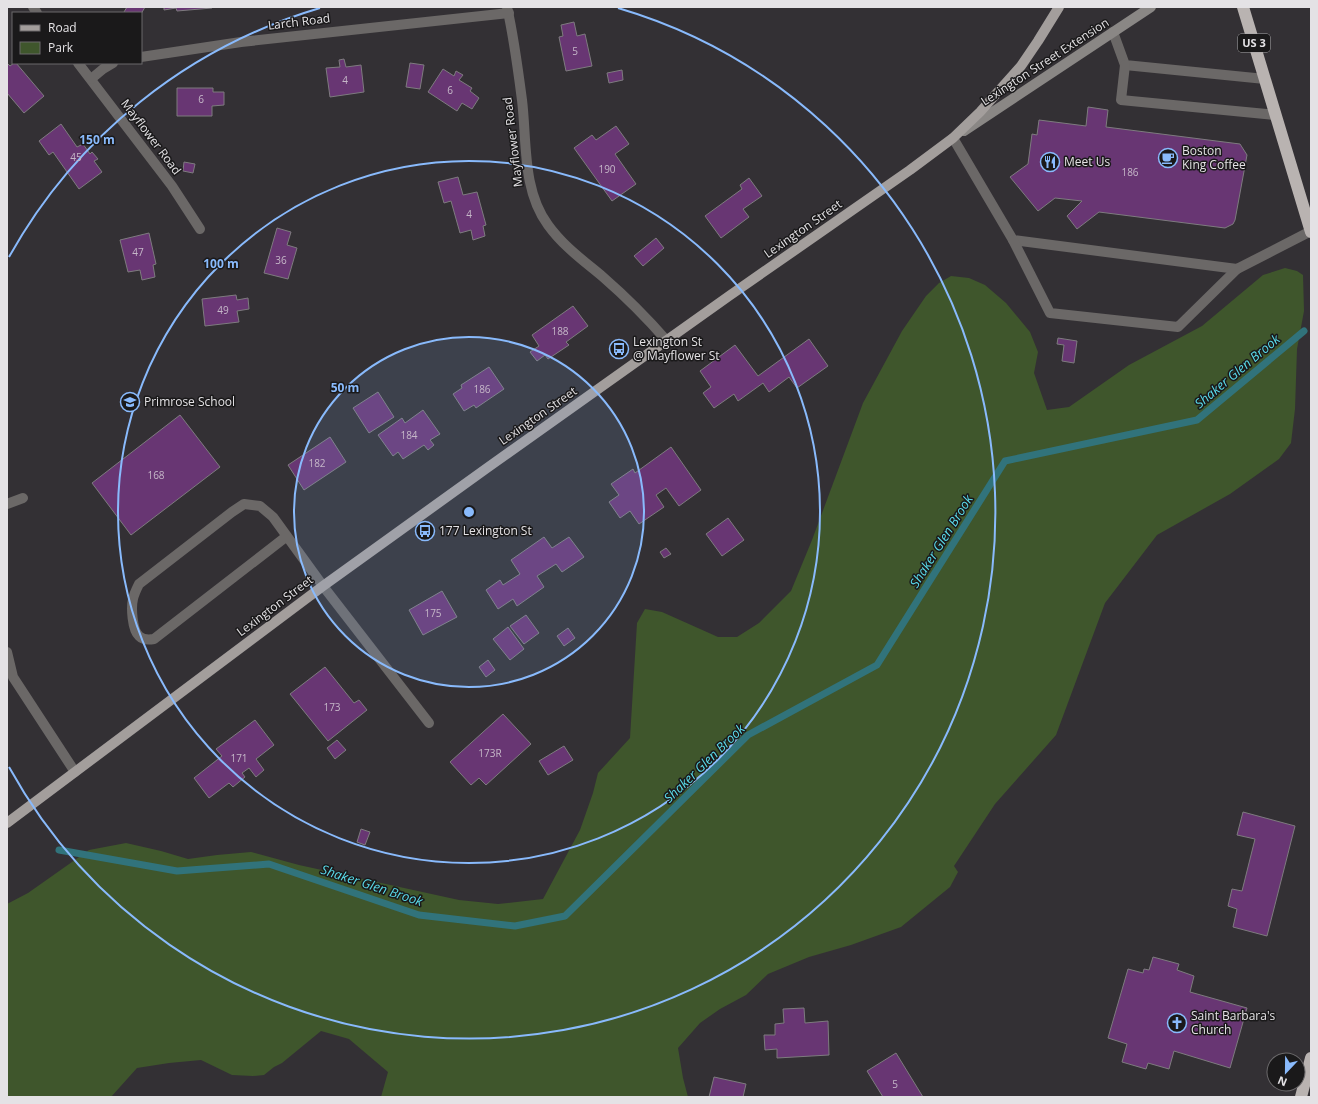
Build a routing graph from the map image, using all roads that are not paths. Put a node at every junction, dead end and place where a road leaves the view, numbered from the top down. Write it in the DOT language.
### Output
graph roads {
  1 [pos="1059,7"];
  2 [pos="1151,7"];
  3 [pos="1243,7"];
  4 [pos="508,10"];
  5 [pos="1114,32"];
  6 [pos="142,57"];
  7 [pos="79,64"];
  8 [pos="111,64"];
  9 [pos="1125,65"];
  10 [pos="91,79"];
  11 [pos="1265,79"];
  12 [pos="1276,116"];
  13 [pos="953,138"];
  14 [pos="200,229"];
  15 [pos="1311,231"];
  16 [pos="1013,240"];
  17 [pos="1237,269"];
  18 [pos="667,341"];
  19 [pos="22,498"];
  20 [pos="7,504"];
  21 [pos="287,536"];
  22 [pos="323,586"];
  23 [pos="7,652"];
  24 [pos="429,723"];
  25 [pos="75,772"];
  26 [pos="7,823"];
  27 [pos="1311,1058"];
  28 [pos="1301,1097"];
  1 -- 13 [label="main road, Lexington Street"];
  2 -- 5 [label="street, Lexington Street Extension"];
  3 -- 11 [label="highway, US 3"];
  4 -- 6 [label="street, Larch Road"];
  4 -- 18 [label="street, Mayflower Road"];
  5 -- 9 [label="street"];
  5 -- 13 [label="street, Lexington Street Extension"];
  7 -- 10 [label="street, Mayflower Road"];
  8 -- 10 [label="street"];
  9 -- 11 [label="street"];
  9 -- 12 [label="street"];
  10 -- 14 [label="street, Mayflower Road"];
  11 -- 12 [label="highway, US 3"];
  12 -- 15 [label="highway, US 3"];
  13 -- 16 [label="street"];
  13 -- 18 [label="main road, Lexington Street"];
  15 -- 17 [label="street"];
  16 -- 17 [label="street"];
  16 -- 17 [label="street"];
  18 -- 22 [label="main road, Lexington Street"];
  19 -- 20 [label="street"];
  21 -- 21 [label="street"];
  21 -- 22 [label="street"];
  22 -- 24 [label="street"];
  22 -- 25 [label="main road, Lexington Street"];
  23 -- 25 [label="street"];
  25 -- 26 [label="main road, Lexington Street"];
  27 -- 28 [label="highway"];
}
